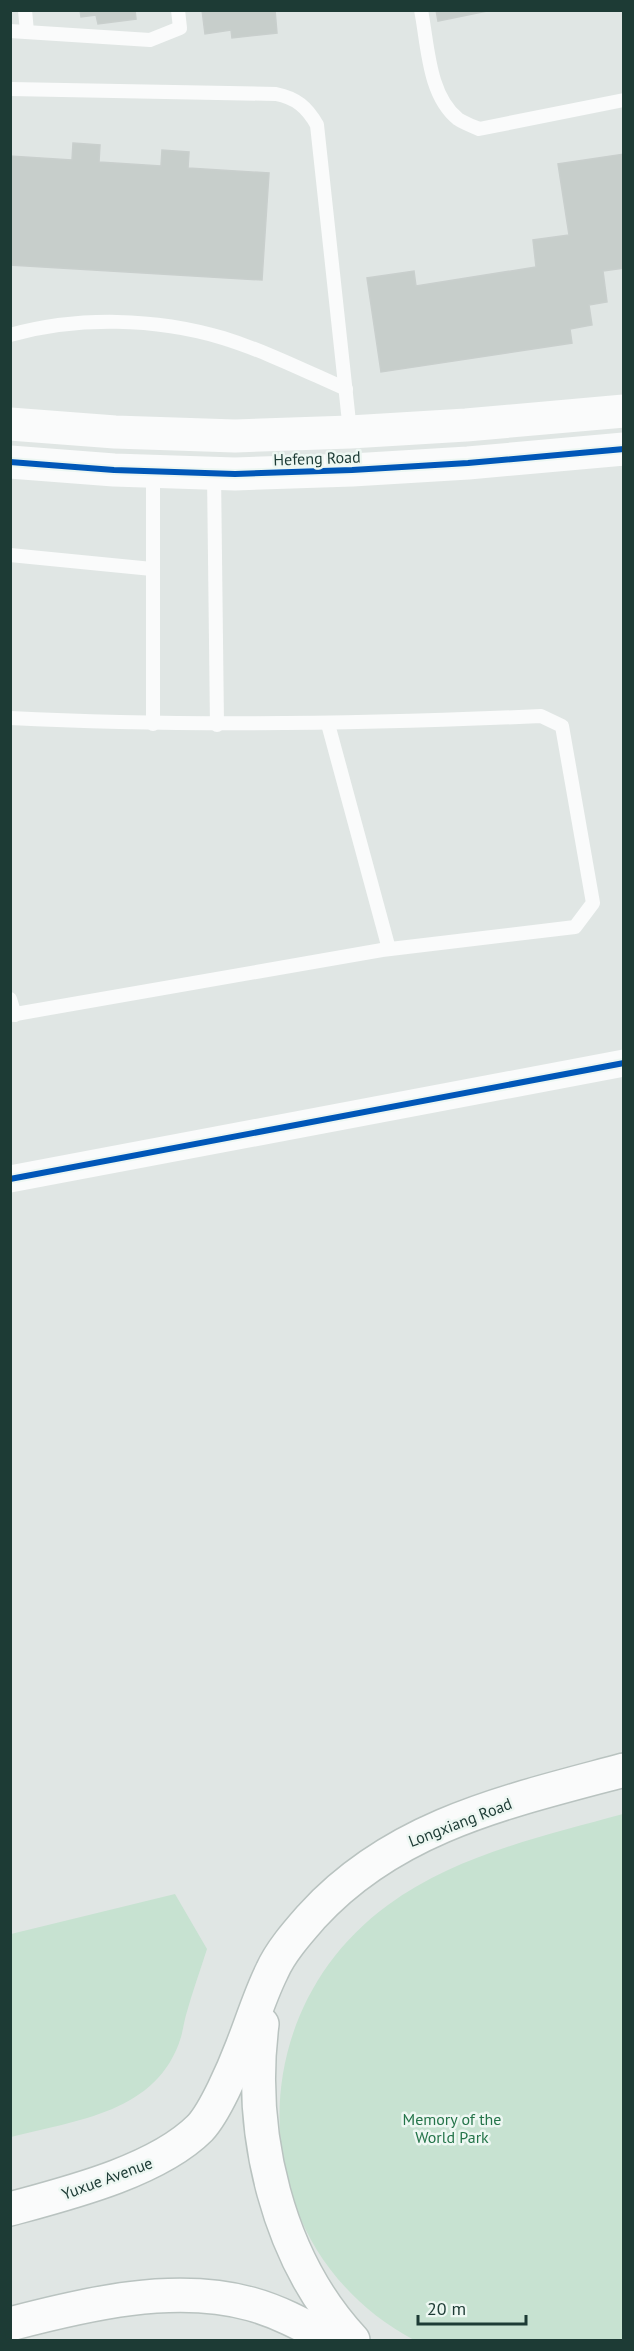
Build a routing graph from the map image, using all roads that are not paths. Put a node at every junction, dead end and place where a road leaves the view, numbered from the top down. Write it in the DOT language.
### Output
graph roads {
  1 [pos="25,10"];
  2 [pos="178,10"];
  3 [pos="421,10"];
  4 [pos="10,31"];
  5 [pos="27,32"];
  6 [pos="10,89"];
  7 [pos="624,100"];
  8 [pos="10,335"];
  9 [pos="345,389"];
  10 [pos="624,411"];
  11 [pos="10,424"];
  12 [pos="350,432"];
  13 [pos="624,449"];
  14 [pos="10,462"];
  15 [pos="153,471"];
  16 [pos="214,473"];
  17 [pos="10,555"];
  18 [pos="152,569"];
  19 [pos="10,718"];
  20 [pos="153,724"];
  21 [pos="217,724"];
  22 [pos="328,724"];
  23 [pos="389,949"];
  24 [pos="10,999"];
  25 [pos="13,1015"];
  26 [pos="624,1063"];
  27 [pos="10,1179"];
  28 [pos="624,1770"];
  29 [pos="272,1970"];
  30 [pos="10,2209"];
  31 [pos="10,2324"];
  32 [pos="331,2340"];
  33 [pos="352,2340"];
  1 -- 5 [label="lane"];
  2 -- 5 [label="lane"];
  3 -- 7 [label="lane"];
  4 -- 5 [label="lane"];
  6 -- 9 [label="lane"];
  8 -- 9 [label="lane"];
  9 -- 12 [label="lane"];
  10 -- 12 [label="main road, Hefeng Road"];
  11 -- 12 [label="main road, Hefeng Road"];
  13 -- 16 [label="main road, Hefeng Road"];
  14 -- 15 [label="main road, Hefeng Road"];
  15 -- 16 [label="main road, Hefeng Road"];
  15 -- 18 [label="lane"];
  16 -- 21 [label="lane"];
  17 -- 18 [label="lane"];
  18 -- 20 [label="lane"];
  19 -- 20 [label="lane"];
  20 -- 21 [label="lane"];
  21 -- 22 [label="lane"];
  22 -- 23 [label="lane"];
  22 -- 23 [label="lane"];
  23 -- 25 [label="lane"];
  24 -- 25 [label="lane"];
  26 -- 27 [label="street"];
  28 -- 29 [label="main road, Longxiang Road"];
  29 -- 30 [label="main road, Yuxue Avenue"];
  29 -- 33 [label="main road"];
  31 -- 32 [label="main road"];
}
